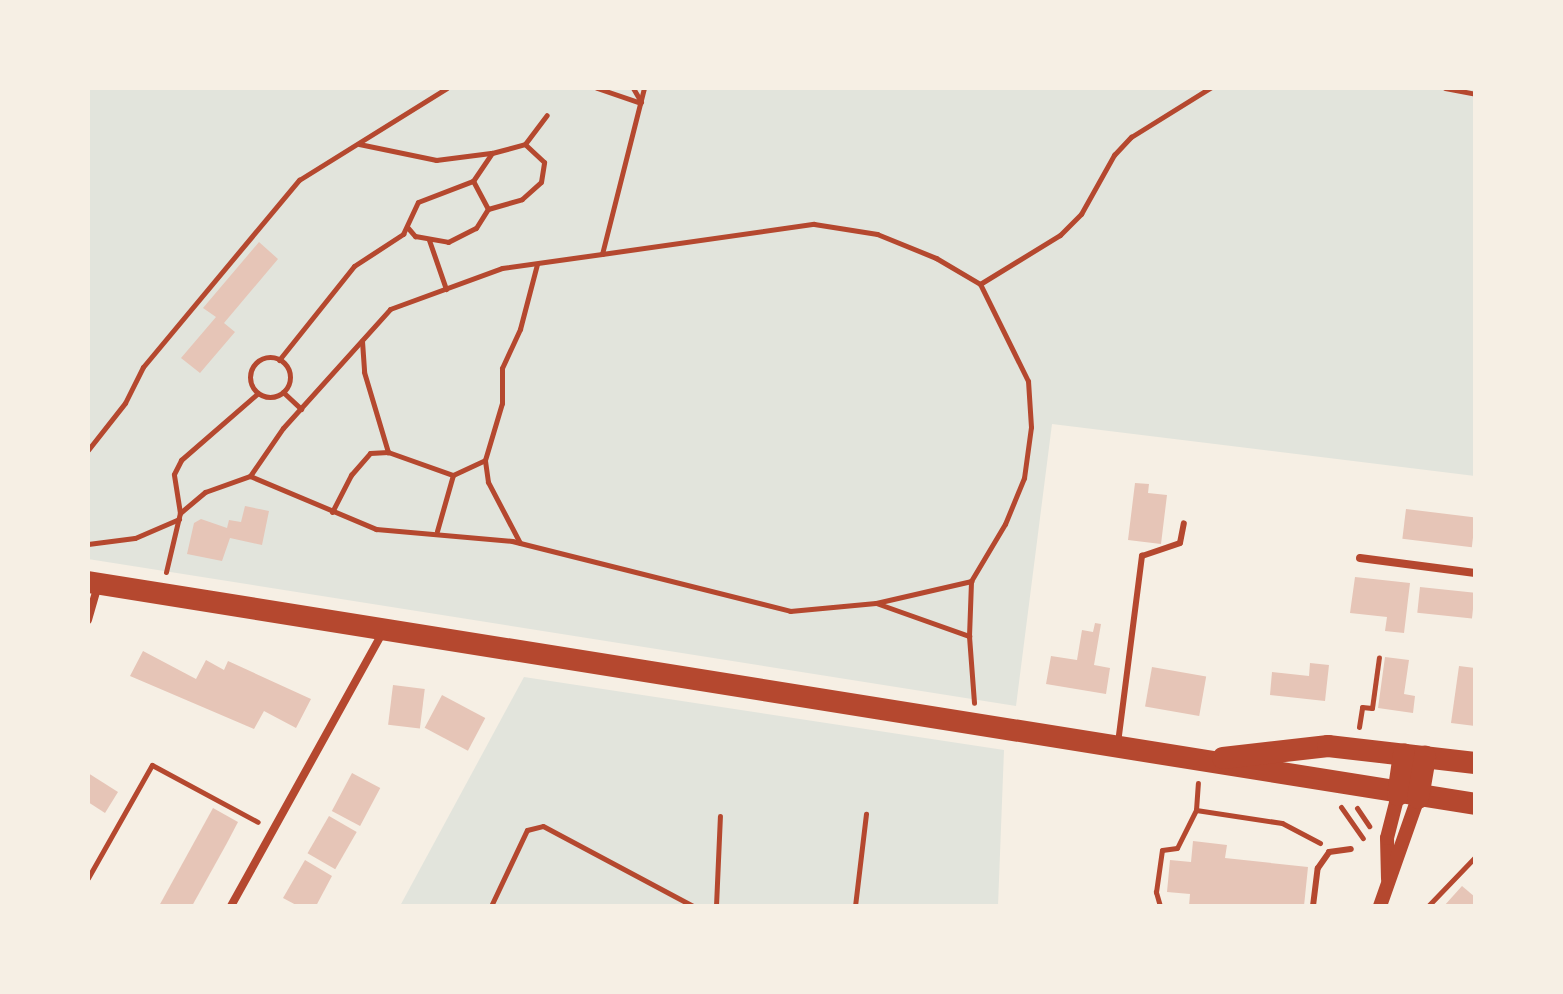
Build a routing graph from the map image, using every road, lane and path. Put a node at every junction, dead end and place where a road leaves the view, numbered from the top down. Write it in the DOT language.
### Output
graph roads {
  1 [pos="447,88"];
  2 [pos="597,88"];
  3 [pos="633,88"];
  4 [pos="644,88"];
  5 [pos="1210,88"];
  6 [pos="1445,88"];
  7 [pos="1475,94"];
  8 [pos="642,103"];
  9 [pos="547,115"];
  10 [pos="358,143"];
  11 [pos="525,144"];
  12 [pos="492,153"];
  13 [pos="473,181"];
  14 [pos="488,209"];
  15 [pos="408,228"];
  16 [pos="429,240"];
  17 [pos="602,254"];
  18 [pos="537,264"];
  19 [pos="980,284"];
  20 [pos="446,289"];
  21 [pos="362,340"];
  22 [pos="279,360"];
  23 [pos="283,392"];
  24 [pos="258,393"];
  25 [pos="301,409"];
  26 [pos="88,450"];
  27 [pos="388,452"];
  28 [pos="485,460"];
  29 [pos="453,475"];
  30 [pos="250,476"];
  31 [pos="332,512"];
  32 [pos="180,516"];
  33 [pos="1184,523"];
  34 [pos="437,531"];
  35 [pos="520,543"];
  36 [pos="88,544"];
  37 [pos="1360,558"];
  38 [pos="1475,573"];
  39 [pos="971,581"];
  40 [pos="93,582"];
  41 [pos="161,593"];
  42 [pos="876,603"];
  43 [pos="88,620"];
  44 [pos="384,630"];
  45 [pos="969,636"];
  46 [pos="1379,657"];
  47 [pos="976,724"];
  48 [pos="1117,746"];
  49 [pos="1356,747"];
  50 [pos="1415,756"];
  51 [pos="1475,763"];
  52 [pos="1200,767"];
  53 [pos="1408,797"];
  54 [pos="1475,804"];
  55 [pos="1196,810"];
  56 [pos="866,814"];
  57 [pos="720,816"];
  58 [pos="273,831"];
  59 [pos="1372,833"];
  60 [pos="1367,847"];
  61 [pos="1351,849"];
  62 [pos="1329,852"];
  63 [pos="1475,857"];
  64 [pos="88,878"];
  65 [pos="1388,879"];
  66 [pos="231,906"];
  67 [pos="491,906"];
  68 [pos="693,906"];
  69 [pos="716,906"];
  70 [pos="855,906"];
  71 [pos="1160,906"];
  72 [pos="1313,906"];
  73 [pos="1380,906"];
  74 [pos="1428,906"];
  1 -- 10 [label="path"];
  2 -- 8 [label="path"];
  3 -- 8 [label="path"];
  4 -- 8 [label="path"];
  5 -- 19 [label="path"];
  6 -- 7 [label="path"];
  8 -- 17 [label="path"];
  9 -- 11 [label="path"];
  10 -- 12 [label="path"];
  10 -- 26 [label="path"];
  11 -- 12 [label="path"];
  11 -- 14 [label="path"];
  12 -- 13 [label="path"];
  13 -- 14 [label="path"];
  13 -- 15 [label="path"];
  14 -- 16 [label="path"];
  15 -- 16 [label="path"];
  15 -- 22 [label="path"];
  16 -- 20 [label="path"];
  17 -- 18 [label="path"];
  17 -- 19 [label="path"];
  18 -- 20 [label="path"];
  18 -- 28 [label="path"];
  19 -- 39 [label="path"];
  20 -- 21 [label="path"];
  21 -- 25 [label="path"];
  21 -- 27 [label="path"];
  22 -- 23 [label="path"];
  22 -- 24 [label="path"];
  23 -- 24 [label="path"];
  23 -- 25 [label="path"];
  24 -- 32 [label="path"];
  25 -- 30 [label="path"];
  27 -- 29 [label="path"];
  27 -- 31 [label="path"];
  28 -- 29 [label="path"];
  28 -- 35 [label="path"];
  29 -- 34 [label="path"];
  30 -- 31 [label="path"];
  30 -- 32 [label="path"];
  31 -- 34 [label="path"];
  32 -- 36 [label="path"];
  32 -- 41 [label="path"];
  33 -- 48 [label="lane"];
  34 -- 35 [label="path"];
  35 -- 42 [label="path"];
  37 -- 38 [label="street"];
  39 -- 42 [label="path"];
  39 -- 45 [label="path"];
  40 -- 41 [label="highway"];
  40 -- 43 [label="street"];
  41 -- 44 [label="highway"];
  42 -- 45 [label="path"];
  44 -- 47 [label="highway"];
  44 -- 58 [label="street"];
  45 -- 47 [label="path"];
  46 -- 49 [label="path"];
  47 -- 48 [label="highway"];
  48 -- 52 [label="highway"];
  49 -- 50 [label="highway"];
  49 -- 52 [label="highway"];
  50 -- 51 [label="highway"];
  50 -- 53 [label="highway"];
  52 -- 53 [label="highway"];
  52 -- 55 [label="path"];
  53 -- 54 [label="highway"];
  53 -- 65 [label="street"];
  53 -- 65 [label="street"];
  55 -- 62 [label="path"];
  55 -- 71 [label="path"];
  56 -- 70 [label="path"];
  57 -- 69 [label="path"];
  58 -- 64 [label="path"];
  58 -- 66 [label="street"];
  59 -- 60 [label="path"];
  61 -- 62 [label="lane"];
  62 -- 72 [label="lane"];
  63 -- 74 [label="path"];
  65 -- 73 [label="street"];
  67 -- 68 [label="path"];
}
